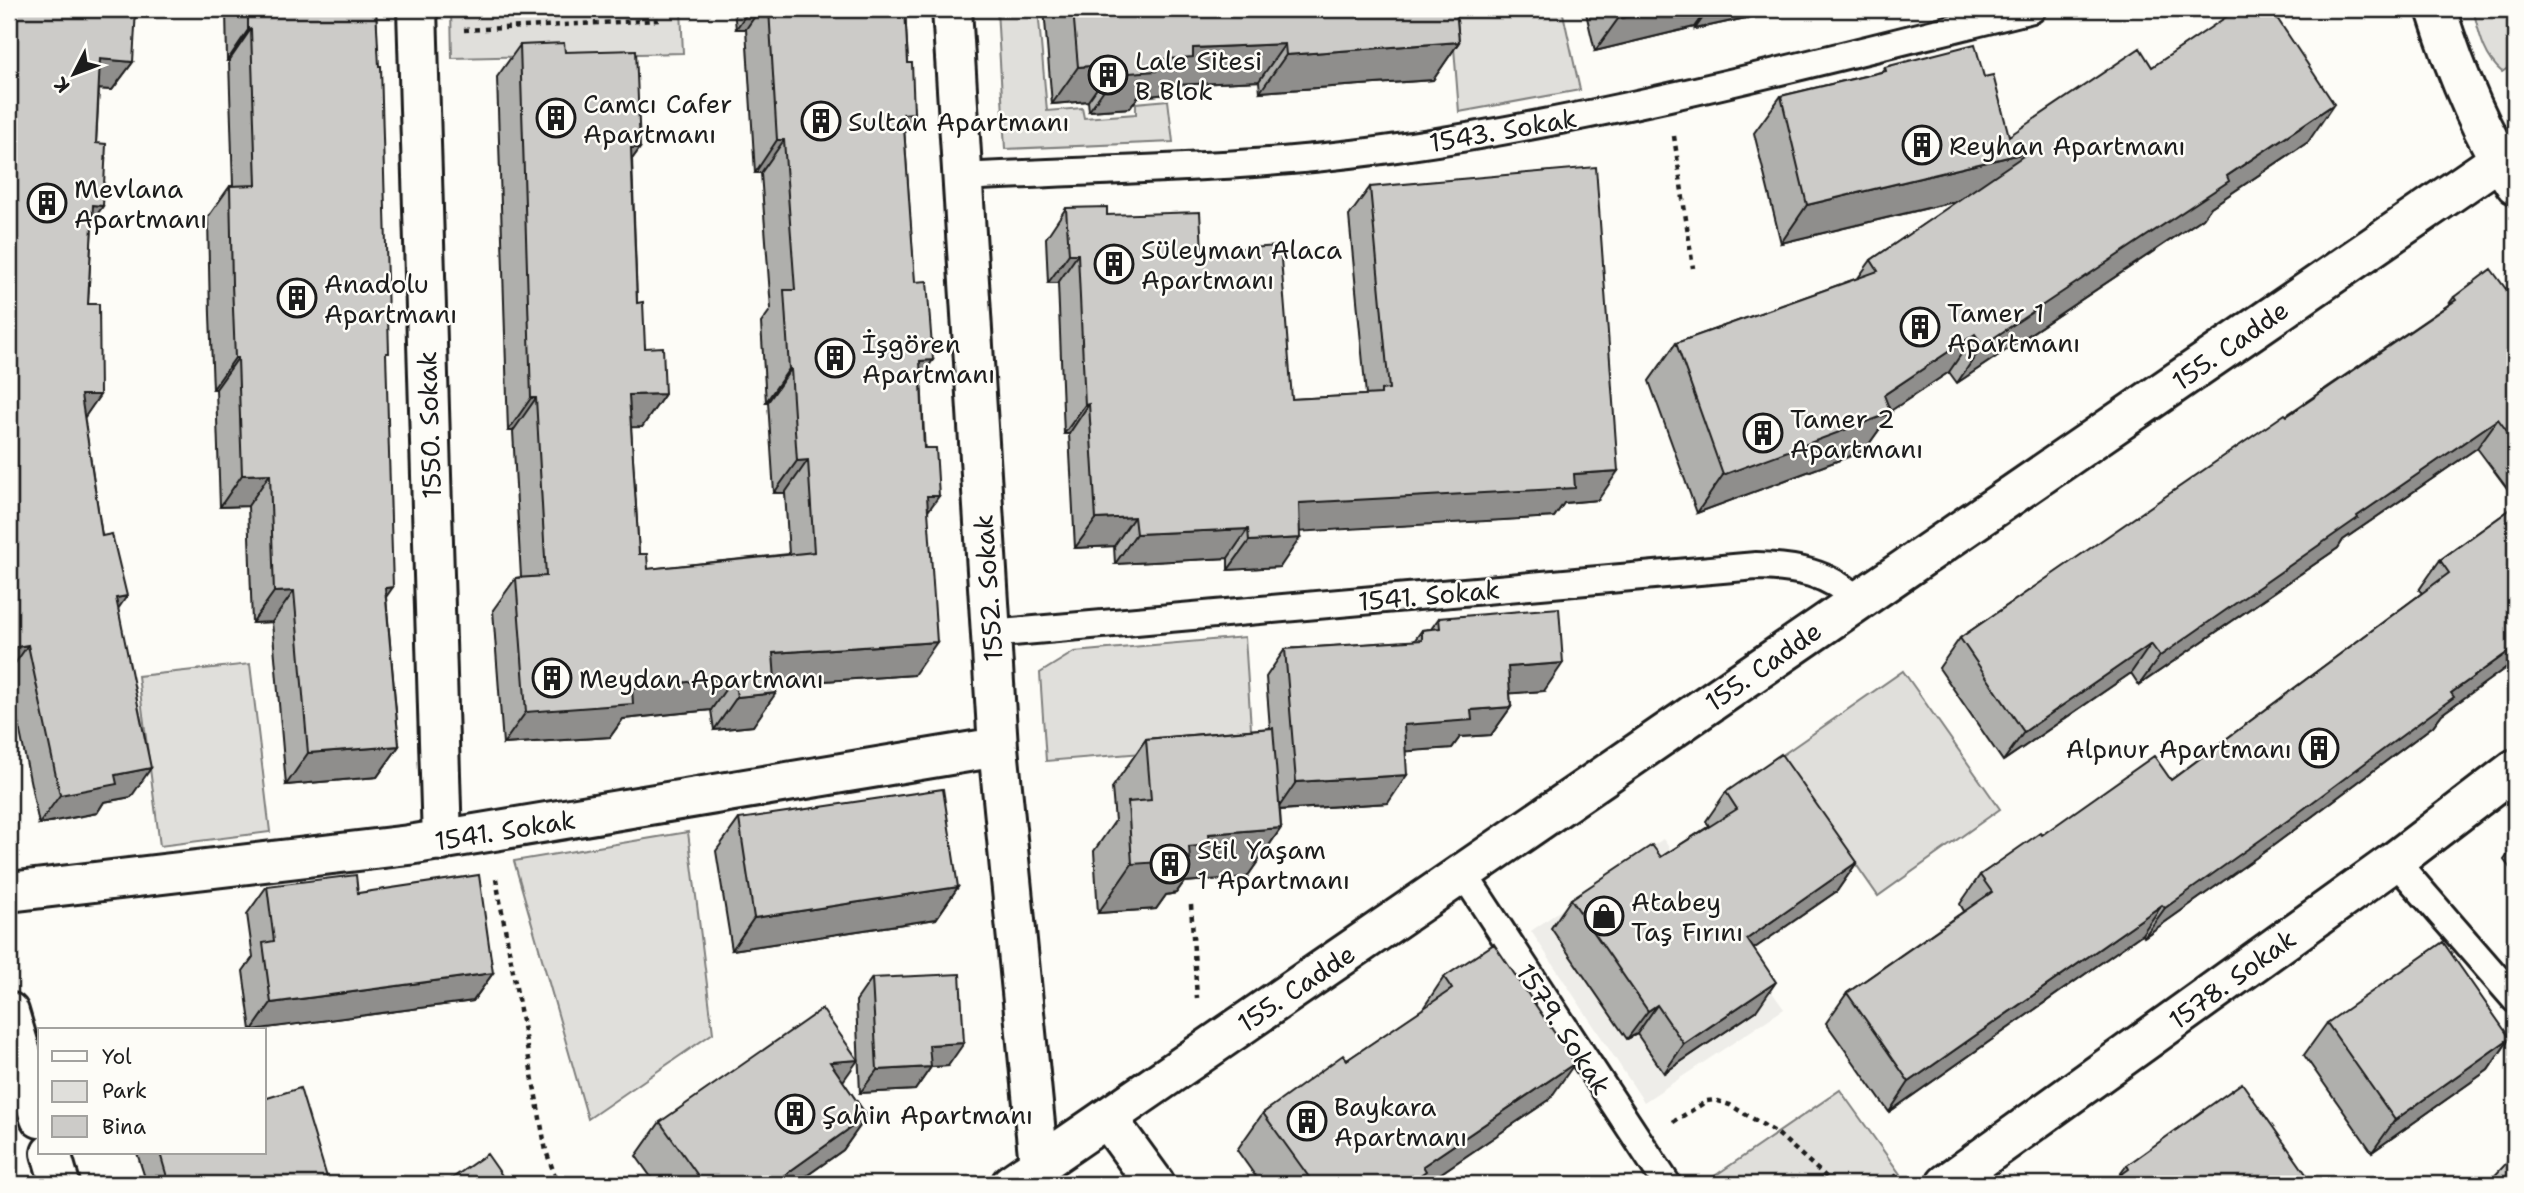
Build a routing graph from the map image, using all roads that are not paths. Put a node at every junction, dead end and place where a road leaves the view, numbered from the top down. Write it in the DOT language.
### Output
graph roads {
  1 [pos="952,9"];
  2 [pos="2032,9"];
  3 [pos="2436,9"];
  4 [pos="417,21"];
  5 [pos="2510,164"];
  6 [pos="963,177"];
  7 [pos="1858,601"];
  8 [pos="990,634"];
  9 [pos="998,747"];
  10 [pos="2515,769"];
  11 [pos="442,841"];
  12 [pos="2395,861"];
  13 [pos="1463,873"];
  14 [pos="9,892"];
  15 [pos="2515,999"];
  16 [pos="9,1013"];
  17 [pos="38,1111"];
  18 [pos="1107,1118"];
  19 [pos="51,1154"];
  20 [pos="1025,1175"];
  21 [pos="60,1184"];
  22 [pos="1155,1184"];
  23 [pos="1667,1184"];
  24 [pos="1946,1184"];
  1 -- 6 [label="street, 1552. Sokak"];
  2 -- 6 [label="lane, 1543. Sokak"];
  3 -- 5 [label="street"];
  4 -- 11 [label="street, 1550. Sokak"];
  5 -- 7 [label="street, 155. Cadde"];
  6 -- 8 [label="street, 1552. Sokak"];
  7 -- 8 [label="lane, 1541. Sokak"];
  7 -- 13 [label="street, 155. Cadde"];
  8 -- 9 [label="street, 1552. Sokak"];
  9 -- 11 [label="street, 1541. Sokak"];
  9 -- 20 [label="street, 1552. Sokak"];
  10 -- 12 [label="street, 1578. Sokak"];
  11 -- 14 [label="street, 1541. Sokak"];
  12 -- 15 [label="lane"];
  12 -- 24 [label="street, 1578. Sokak"];
  13 -- 18 [label="street, 155. Cadde"];
  13 -- 23 [label="lane, 1579. Sokak"];
  16 -- 17 [label="street"];
  18 -- 20 [label="street, 155. Cadde"];
  18 -- 22 [label="street"];
  19 -- 21 [label="street"];
}
